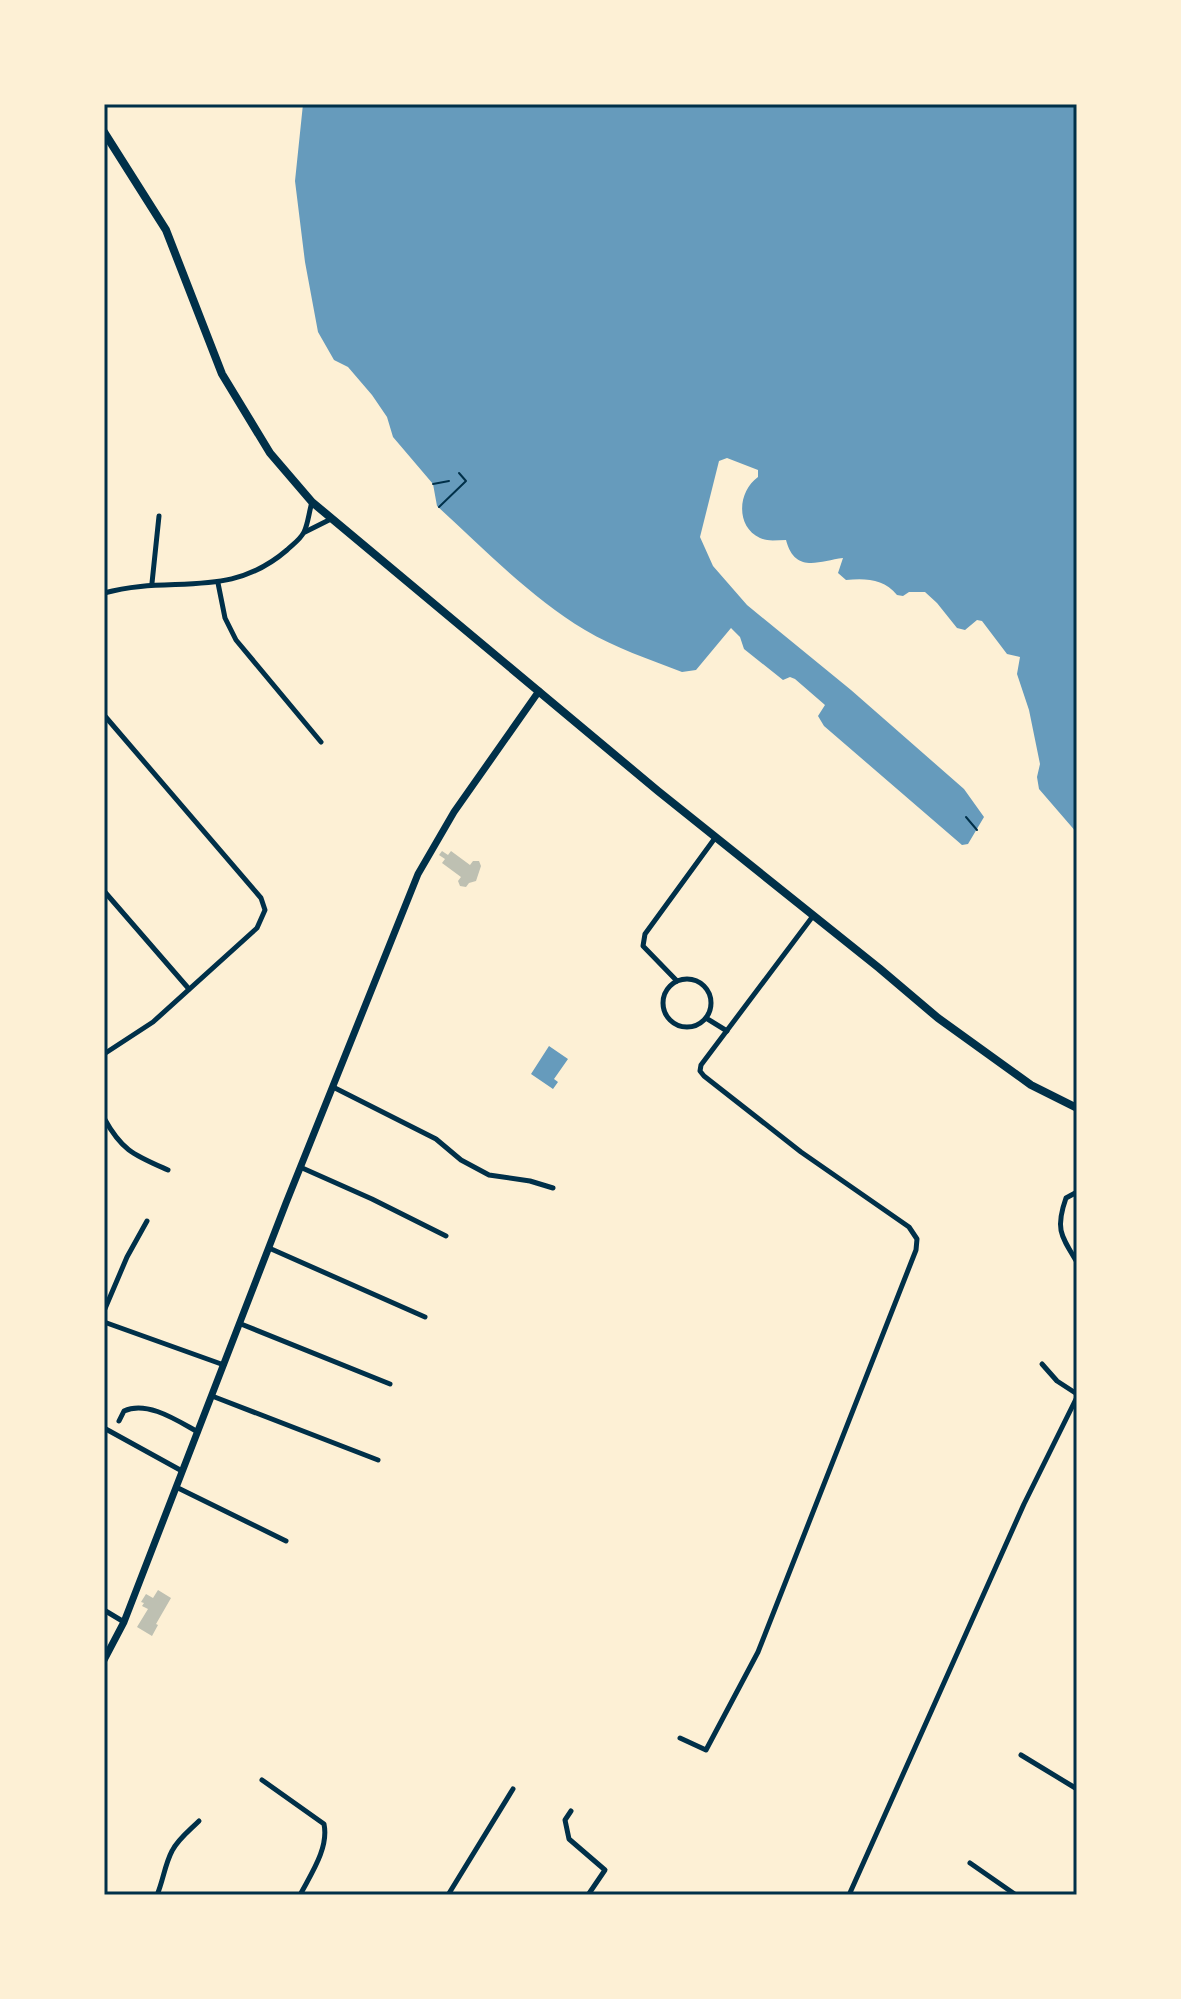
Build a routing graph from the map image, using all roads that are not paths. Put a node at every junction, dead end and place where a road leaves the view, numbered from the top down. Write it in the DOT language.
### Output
graph roads {
  1 [pos="104,132"];
  2 [pos="312,502"];
  3 [pos="159,516"];
  4 [pos="331,519"];
  5 [pos="304,533"];
  6 [pos="152,583"];
  7 [pos="218,583"];
  8 [pos="104,593"];
  9 [pos="539,691"];
  10 [pos="104,715"];
  11 [pos="321,742"];
  12 [pos="715,838"];
  13 [pos="104,891"];
  14 [pos="813,915"];
  15 [pos="677,981"];
  16 [pos="189,989"];
  17 [pos="706,1018"];
  18 [pos="727,1031"];
  19 [pos="104,1054"];
  20 [pos="333,1087"];
  21 [pos="1077,1108"];
  22 [pos="104,1118"];
  23 [pos="300,1167"];
  24 [pos="168,1170"];
  25 [pos="553,1188"];
  26 [pos="1077,1192"];
  27 [pos="147,1221"];
  28 [pos="446,1236"];
  29 [pos="269,1248"];
  30 [pos="1077,1262"];
  31 [pos="104,1311"];
  32 [pos="425,1317"];
  33 [pos="104,1322"];
  34 [pos="241,1324"];
  35 [pos="1042,1364"];
  36 [pos="224,1365"];
  37 [pos="390,1384"];
  38 [pos="212,1396"];
  39 [pos="1077,1396"];
  40 [pos="119,1421"];
  41 [pos="104,1428"];
  42 [pos="199,1432"];
  43 [pos="378,1460"];
  44 [pos="183,1471"];
  45 [pos="176,1487"];
  46 [pos="286,1541"];
  47 [pos="104,1610"];
  48 [pos="124,1622"];
  49 [pos="104,1660"];
  50 [pos="680,1738"];
  51 [pos="1021,1755"];
  52 [pos="262,1780"];
  53 [pos="513,1789"];
  54 [pos="1077,1789"];
  55 [pos="571,1811"];
  56 [pos="199,1821"];
  57 [pos="970,1863"];
  58 [pos="157,1895"];
  59 [pos="300,1895"];
  60 [pos="448,1895"];
  61 [pos="588,1895"];
  62 [pos="849,1895"];
  63 [pos="1016,1895"];
  1 -- 2 [label="highway"];
  2 -- 4 [label="highway"];
  2 -- 5 [label="street"];
  3 -- 6 [label="street"];
  4 -- 5 [label="street"];
  4 -- 9 [label="highway"];
  5 -- 7 [label="street"];
  6 -- 7 [label="street"];
  6 -- 8 [label="street"];
  7 -- 11 [label="street"];
  9 -- 12 [label="highway"];
  9 -- 20 [label="main road"];
  10 -- 16 [label="street"];
  12 -- 14 [label="highway"];
  12 -- 15 [label="street"];
  13 -- 16 [label="street"];
  14 -- 18 [label="street"];
  14 -- 21 [label="highway"];
  15 -- 17 [label="street"];
  15 -- 17 [label="street"];
  16 -- 19 [label="street"];
  17 -- 18 [label="street"];
  18 -- 50 [label="street"];
  20 -- 23 [label="main road"];
  20 -- 25 [label="street"];
  22 -- 24 [label="street"];
  23 -- 28 [label="street"];
  23 -- 29 [label="main road"];
  26 -- 30 [label="street"];
  27 -- 31 [label="street"];
  29 -- 32 [label="street"];
  29 -- 34 [label="main road"];
  33 -- 36 [label="street"];
  34 -- 36 [label="main road"];
  34 -- 37 [label="street"];
  35 -- 39 [label="street"];
  36 -- 38 [label="main road"];
  38 -- 42 [label="main road"];
  38 -- 43 [label="street"];
  39 -- 62 [label="street"];
  40 -- 42 [label="street"];
  41 -- 44 [label="street"];
  42 -- 44 [label="main road"];
  44 -- 45 [label="main road"];
  45 -- 46 [label="street"];
  45 -- 48 [label="main road"];
  47 -- 48 [label="street"];
  48 -- 49 [label="main road"];
  51 -- 54 [label="street"];
  52 -- 59 [label="street"];
  53 -- 60 [label="street"];
  55 -- 61 [label="street"];
  56 -- 58 [label="street"];
  57 -- 63 [label="street"];
}
